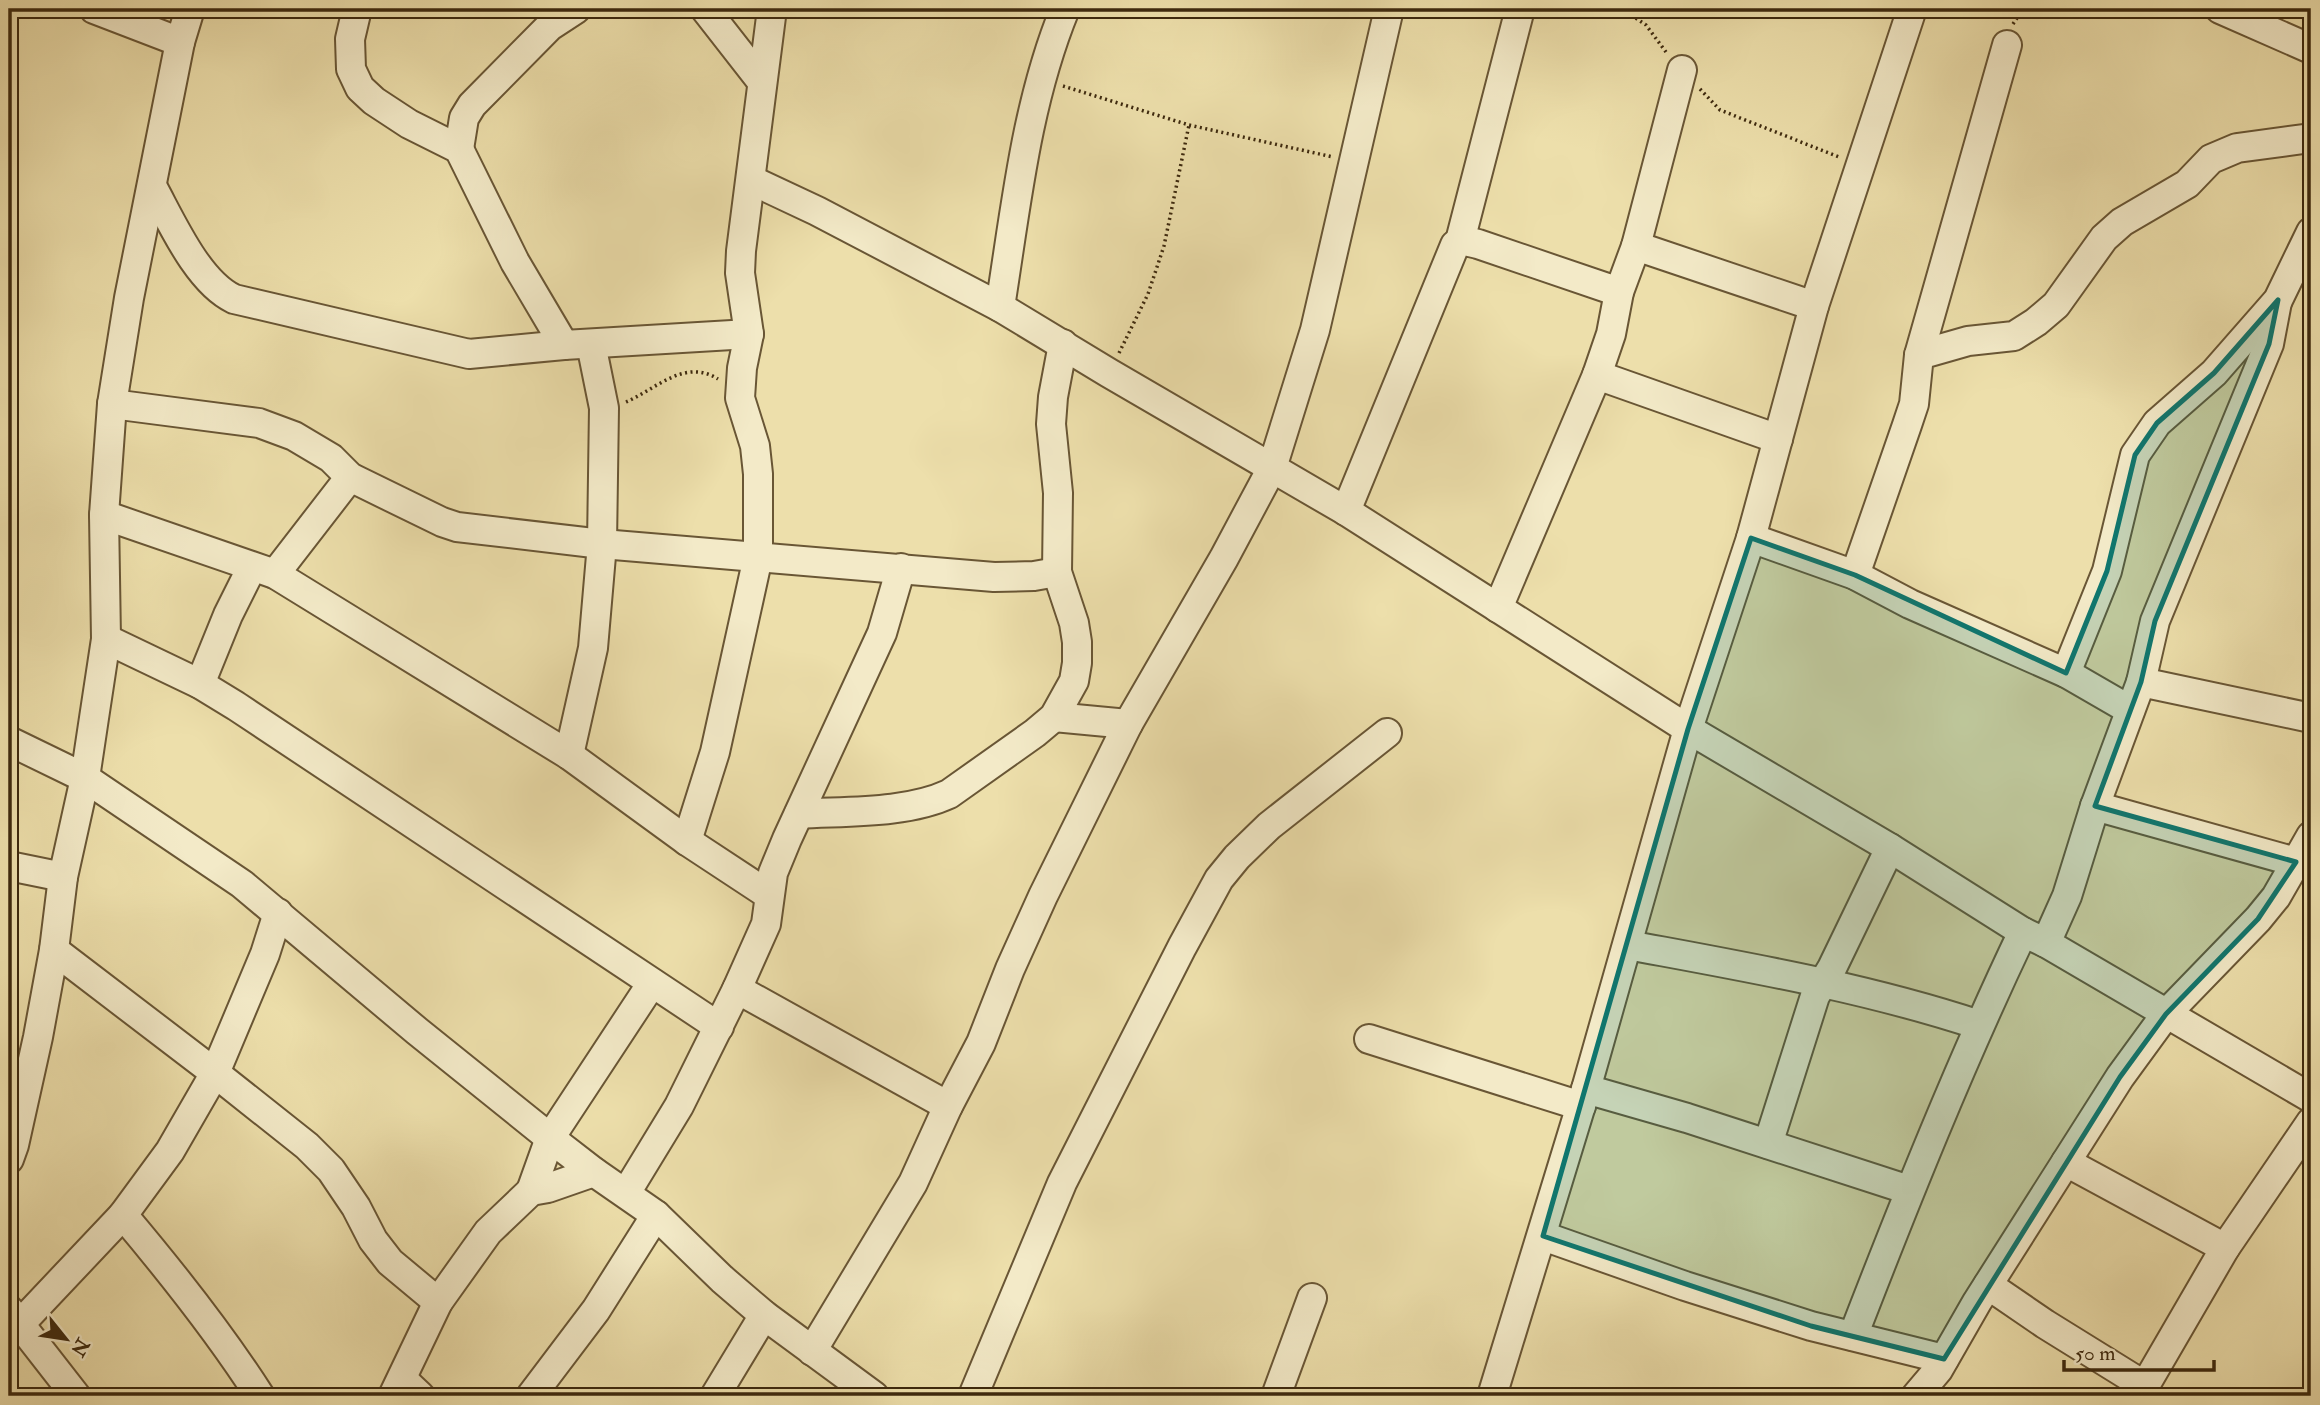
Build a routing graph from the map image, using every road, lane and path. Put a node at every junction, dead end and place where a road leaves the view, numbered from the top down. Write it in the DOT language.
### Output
graph roads {
  1 [pos="94,9"];
  2 [pos="190,9"];
  3 [pos="356,9"];
  4 [pos="576,9"];
  5 [pos="705,9"];
  6 [pos="772,9"];
  7 [pos="1065,9"];
  8 [pos="1389,9"];
  9 [pos="1520,9"];
  10 [pos="1622,9"];
  11 [pos="1912,9"];
  12 [pos="2220,9"];
  13 [pos="180,42"];
  14 [pos="2007,45"];
  15 [pos="2311,49"];
  16 [pos="1682,70"];
  17 [pos="1041,79"];
  18 [pos="762,82"];
  19 [pos="1189,125"];
  20 [pos="2311,138"];
  21 [pos="459,149"];
  22 [pos="1353,161"];
  23 [pos="1861,165"];
  24 [pos="751,180"];
  25 [pos="153,188"];
  26 [pos="2311,232"];
  27 [pos="1460,241"];
  28 [pos="1636,246"];
  29 [pos="1619,292"];
  30 [pos="2278,300"];
  31 [pos="1814,306"];
  32 [pos="1000,307"];
  33 [pos="749,334"];
  34 [pos="1063,344"];
  35 [pos="578,345"];
  36 [pos="1919,355"];
  37 [pos="1109,373"];
  38 [pos="1597,374"];
  39 [pos="740,398"];
  40 [pos="112,404"];
  41 [pos="604,408"];
  42 [pos="1778,439"];
  43 [pos="1272,468"];
  44 [pos="350,477"];
  45 [pos="1346,511"];
  46 [pos="104,515"];
  47 [pos="1751,538"];
  48 [pos="602,544"];
  49 [pos="758,557"];
  50 [pos="901,568"];
  51 [pos="264,571"];
  52 [pos="1058,572"];
  53 [pos="1855,575"];
  54 [pos="1498,608"];
  55 [pos="106,639"];
  56 [pos="2066,673"];
  57 [pos="2141,682"];
  58 [pos="200,684"];
  59 [pos="2130,710"];
  60 [pos="1054,716"];
  61 [pos="2311,718"];
  62 [pos="1128,723"];
  63 [pos="1688,729"];
  64 [pos="1387,733"];
  65 [pos="9,741"];
  66 [pos="569,755"];
  67 [pos="85,778"];
  68 [pos="2095,806"];
  69 [pos="799,814"];
  70 [pos="2311,836"];
  71 [pos="687,841"];
  72 [pos="1890,848"];
  73 [pos="2297,862"];
  74 [pos="9,866"];
  75 [pos="63,877"];
  76 [pos="769,895"];
  77 [pos="278,913"];
  78 [pos="2034,937"];
  79 [pos="1628,945"];
  80 [pos="54,950"];
  81 [pos="1823,982"];
  82 [pos="652,983"];
  83 [pos="737,989"];
  84 [pos="2166,1014"];
  85 [pos="1979,1025"];
  86 [pos="719,1027"];
  87 [pos="1369,1039"];
  88 [pos="215,1073"];
  89 [pos="1584,1098"];
  90 [pos="2311,1098"];
  91 [pos="948,1106"];
  92 [pos="2311,1122"];
  93 [pos="550,1138"];
  94 [pos="1768,1144"];
  95 [pos="10,1149"];
  96 [pos="2066,1162"];
  97 [pos="594,1172"];
  98 [pos="1909,1190"];
  99 [pos="531,1191"];
  100 [pos="626,1193"];
  101 [pos="123,1215"];
  102 [pos="656,1215"];
  103 [pos="1543,1236"];
  104 [pos="2225,1248"];
  105 [pos="1988,1285"];
  106 [pos="1312,1298"];
  107 [pos="438,1302"];
  108 [pos="764,1315"];
  109 [pos="15,1316"];
  110 [pos="1853,1336"];
  111 [pos="812,1351"];
  112 [pos="1944,1359"];
  113 [pos="405,1391"];
  114 [pos="2142,1391"];
  115 [pos="76,1396"];
  116 [pos="260,1396"];
  117 [pos="531,1396"];
  118 [pos="715,1396"];
  119 [pos="874,1396"];
  120 [pos="973,1396"];
  121 [pos="1276,1396"];
  122 [pos="1492,1396"];
  123 [pos="1916,1396"];
  1 -- 13 [label="street"];
  2 -- 13 [label="street"];
  3 -- 21 [label="street"];
  4 -- 21 [label="street"];
  5 -- 18 [label="street"];
  6 -- 18 [label="street"];
  7 -- 17 [label="street"];
  8 -- 22 [label="street"];
  9 -- 27 [label="street"];
  10 -- 16 [label="path"];
  11 -- 23 [label="street"];
  12 -- 15 [label="street"];
  13 -- 25 [label="street"];
  14 -- 36 [label="street"];
  16 -- 23 [label="path"];
  16 -- 28 [label="street"];
  17 -- 19 [label="path"];
  17 -- 32 [label="street"];
  18 -- 24 [label="street"];
  19 -- 22 [label="path"];
  19 -- 37 [label="path"];
  20 -- 36 [label="street"];
  21 -- 35 [label="street"];
  22 -- 43 [label="street"];
  23 -- 31 [label="street"];
  24 -- 32 [label="street"];
  24 -- 33 [label="street"];
  25 -- 35 [label="street"];
  25 -- 40 [label="street"];
  26 -- 30 [label="street"];
  27 -- 29 [label="street"];
  27 -- 45 [label="street"];
  28 -- 29 [label="street"];
  28 -- 31 [label="street"];
  29 -- 38 [label="street"];
  30 -- 56 [label="street"];
  30 -- 57 [label="street"];
  31 -- 42 [label="street"];
  32 -- 34 [label="street"];
  33 -- 35 [label="street"];
  33 -- 39 [label="street"];
  34 -- 37 [label="street"];
  34 -- 52 [label="street"];
  35 -- 41 [label="street"];
  36 -- 53 [label="street"];
  37 -- 43 [label="street"];
  38 -- 42 [label="street"];
  38 -- 54 [label="street"];
  39 -- 41 [label="path"];
  39 -- 49 [label="street"];
  40 -- 44 [label="street"];
  40 -- 46 [label="street"];
  41 -- 48 [label="street"];
  42 -- 47 [label="street"];
  43 -- 45 [label="street"];
  43 -- 62 [label="street"];
  44 -- 48 [label="street"];
  44 -- 51 [label="street"];
  45 -- 54 [label="street"];
  46 -- 51 [label="street"];
  46 -- 55 [label="street"];
  47 -- 53 [label="street"];
  47 -- 63 [label="street"];
  48 -- 49 [label="street"];
  48 -- 66 [label="street"];
  49 -- 50 [label="street"];
  49 -- 71 [label="street"];
  50 -- 52 [label="street"];
  50 -- 69 [label="street"];
  51 -- 58 [label="street"];
  51 -- 66 [label="street"];
  52 -- 60 [label="street"];
  53 -- 56 [label="street"];
  54 -- 63 [label="street"];
  55 -- 58 [label="street"];
  55 -- 67 [label="street"];
  56 -- 59 [label="street"];
  57 -- 59 [label="street"];
  57 -- 61 [label="street"];
  58 -- 82 [label="street"];
  59 -- 68 [label="street"];
  60 -- 62 [label="street"];
  60 -- 69 [label="street"];
  62 -- 91 [label="street"];
  63 -- 72 [label="street"];
  63 -- 79 [label="street"];
  64 -- 120 [label="street"];
  65 -- 67 [label="street"];
  66 -- 71 [label="street"];
  67 -- 75 [label="street"];
  67 -- 77 [label="street"];
  68 -- 73 [label="street"];
  68 -- 78 [label="street"];
  69 -- 76 [label="street"];
  70 -- 73 [label="street"];
  71 -- 76 [label="street"];
  72 -- 78 [label="street"];
  72 -- 81 [label="street"];
  73 -- 84 [label="street"];
  74 -- 75 [label="street"];
  75 -- 80 [label="street"];
  76 -- 83 [label="street"];
  77 -- 88 [label="street"];
  77 -- 93 [label="street"];
  78 -- 84 [label="street"];
  78 -- 85 [label="street"];
  79 -- 81 [label="street"];
  79 -- 89 [label="street"];
  80 -- 88 [label="street"];
  80 -- 95 [label="street"];
  81 -- 85 [label="street"];
  81 -- 94 [label="street"];
  82 -- 86 [label="street"];
  82 -- 93 [label="street"];
  83 -- 86 [label="street"];
  83 -- 91 [label="street"];
  84 -- 90 [label="street"];
  84 -- 96 [label="street"];
  85 -- 98 [label="street"];
  86 -- 100 [label="street"];
  87 -- 89 [label="street"];
  88 -- 101 [label="street"];
  88 -- 107 [label="street"];
  89 -- 94 [label="street"];
  89 -- 103 [label="street"];
  91 -- 111 [label="street"];
  92 -- 104 [label="street"];
  93 -- 97 [label="street"];
  93 -- 99 [label="street"];
  94 -- 98 [label="street"];
  96 -- 104 [label="street"];
  96 -- 105 [label="street"];
  97 -- 99 [label="street"];
  97 -- 100 [label="street"];
  98 -- 110 [label="street"];
  99 -- 107 [label="street"];
  100 -- 102 [label="street"];
  101 -- 109 [label="street"];
  101 -- 116 [label="street"];
  102 -- 108 [label="street"];
  102 -- 117 [label="street"];
  103 -- 110 [label="street"];
  103 -- 122 [label="street"];
  104 -- 114 [label="street"];
  105 -- 112 [label="street"];
  105 -- 114 [label="street"];
  106 -- 121 [label="street"];
  107 -- 113 [label="street"];
  108 -- 111 [label="street"];
  108 -- 118 [label="street"];
  109 -- 115 [label="street"];
  110 -- 112 [label="street"];
  111 -- 119 [label="street"];
  112 -- 123 [label="street"];
}
